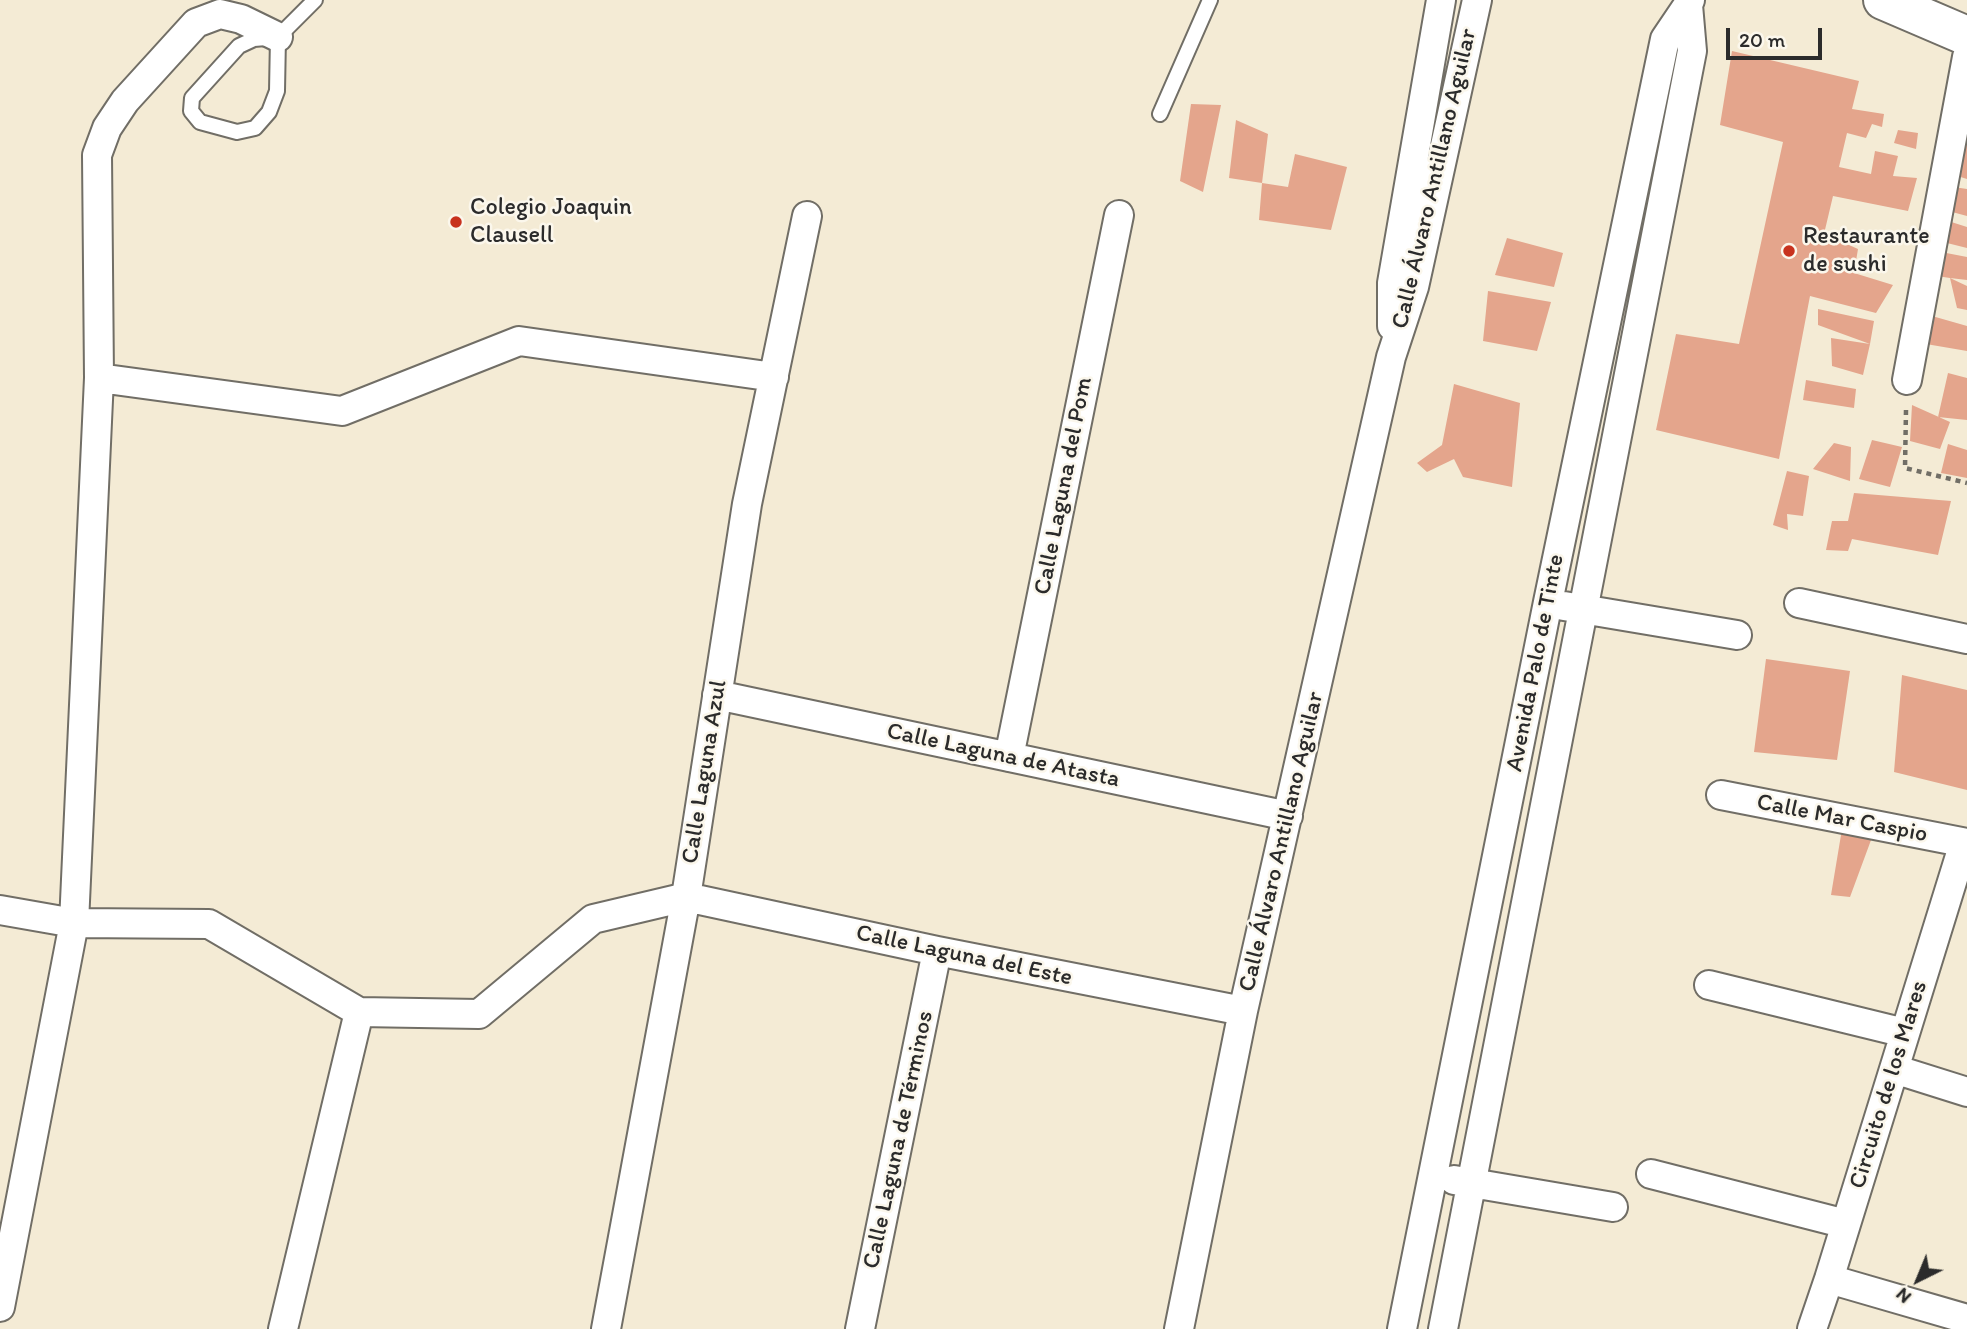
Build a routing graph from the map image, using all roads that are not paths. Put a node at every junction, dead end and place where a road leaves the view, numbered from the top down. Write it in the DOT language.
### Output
graph roads {
  1 [pos="314,0"];
  2 [pos="1210,0"];
  3 [pos="1441,0"];
  4 [pos="1477,0"];
  5 [pos="1884,0"];
  6 [pos="1689,2"];
  7 [pos="1967,36"];
  8 [pos="278,37"];
  9 [pos="1967,57"];
  10 [pos="1160,114"];
  11 [pos="1119,215"];
  12 [pos="807,216"];
  13 [pos="1391,357"];
  14 [pos="774,377"];
  15 [pos="99,378"];
  16 [pos="1907,380"];
  17 [pos="1548,602"];
  18 [pos="1799,603"];
  19 [pos="1583,610"];
  20 [pos="1737,635"];
  21 [pos="1967,639"];
  22 [pos="717,695"];
  23 [pos="1009,757"];
  24 [pos="1721,795"];
  25 [pos="1288,816"];
  26 [pos="1965,843"];
  27 [pos="1491,886"];
  28 [pos="1528,891"];
  29 [pos="686,897"];
  30 [pos="0,910"];
  31 [pos="74,923"];
  32 [pos="937,951"];
  33 [pos="1709,985"];
  34 [pos="1244,1011"];
  35 [pos="359,1012"];
  36 [pos="1905,1032"];
  37 [pos="1894,1069"];
  38 [pos="1967,1092"];
  39 [pos="1651,1174"];
  40 [pos="1433,1176"];
  41 [pos="1471,1183"];
  42 [pos="1613,1207"];
  43 [pos="1846,1224"];
  44 [pos="1829,1279"];
  45 [pos="0,1307"];
  46 [pos="1967,1319"];
  47 [pos="283,1329"];
  48 [pos="606,1329"];
  49 [pos="860,1329"];
  50 [pos="1179,1329"];
  51 [pos="1402,1329"];
  52 [pos="1443,1329"];
  53 [pos="1812,1329"];
  1 -- 8 [label="lane"];
  2 -- 10 [label="lane"];
  3 -- 13 [label="street, Calle Álvaro Antillano Aguilar"];
  4 -- 13 [label="street, Calle Álvaro Antillano Aguilar"];
  5 -- 7 [label="main road"];
  6 -- 17 [label="street, Avenida Palo de Tinte"];
  6 -- 19 [label="street, Avenida Palo de Tinte"];
  8 -- 8 [label="lane"];
  8 -- 15 [label="street"];
  9 -- 16 [label="street"];
  11 -- 23 [label="street, Calle Laguna del Pom"];
  12 -- 14 [label="street, Calle Laguna Azul"];
  13 -- 25 [label="street, Calle Álvaro Antillano Aguilar"];
  14 -- 15 [label="street"];
  14 -- 22 [label="street, Calle Laguna Azul"];
  15 -- 31 [label="street"];
  17 -- 19 [label="street"];
  17 -- 27 [label="street, Avenida Palo de Tinte"];
  18 -- 21 [label="street"];
  19 -- 20 [label="street"];
  19 -- 28 [label="street, Avenida Palo de Tinte"];
  22 -- 23 [label="street, Calle Laguna de Atasta"];
  22 -- 29 [label="street, Calle Laguna Azul"];
  23 -- 25 [label="street, Calle Laguna de Atasta"];
  24 -- 26 [label="street, Calle Mar Caspio"];
  25 -- 34 [label="street, Calle Álvaro Antillano Aguilar"];
  26 -- 36 [label="street, Circuito de los Mares"];
  27 -- 28 [label="street"];
  27 -- 40 [label="street, Avenida Palo de Tinte"];
  28 -- 41 [label="street, Avenida Palo de Tinte"];
  29 -- 32 [label="street, Calle Laguna del Este"];
  29 -- 35 [label="street"];
  29 -- 48 [label="street, Calle Laguna Azul"];
  30 -- 31 [label="street"];
  31 -- 35 [label="street"];
  31 -- 45 [label="street"];
  32 -- 34 [label="street, Calle Laguna del Este"];
  32 -- 49 [label="street, Calle Laguna de Términos"];
  33 -- 36 [label="street"];
  34 -- 50 [label="street, Calle Álvaro Antillano Aguilar"];
  35 -- 47 [label="street"];
  36 -- 37 [label="street, Circuito de los Mares"];
  37 -- 38 [label="street"];
  37 -- 43 [label="street, Circuito de los Mares"];
  39 -- 43 [label="street"];
  40 -- 41 [label="street"];
  40 -- 51 [label="street, Avenida Palo de Tinte"];
  41 -- 42 [label="street"];
  41 -- 52 [label="street, Avenida Palo de Tinte"];
  43 -- 44 [label="street, Circuito de los Mares"];
  44 -- 46 [label="street"];
  44 -- 53 [label="street, Circuito de los Mares"];
}
